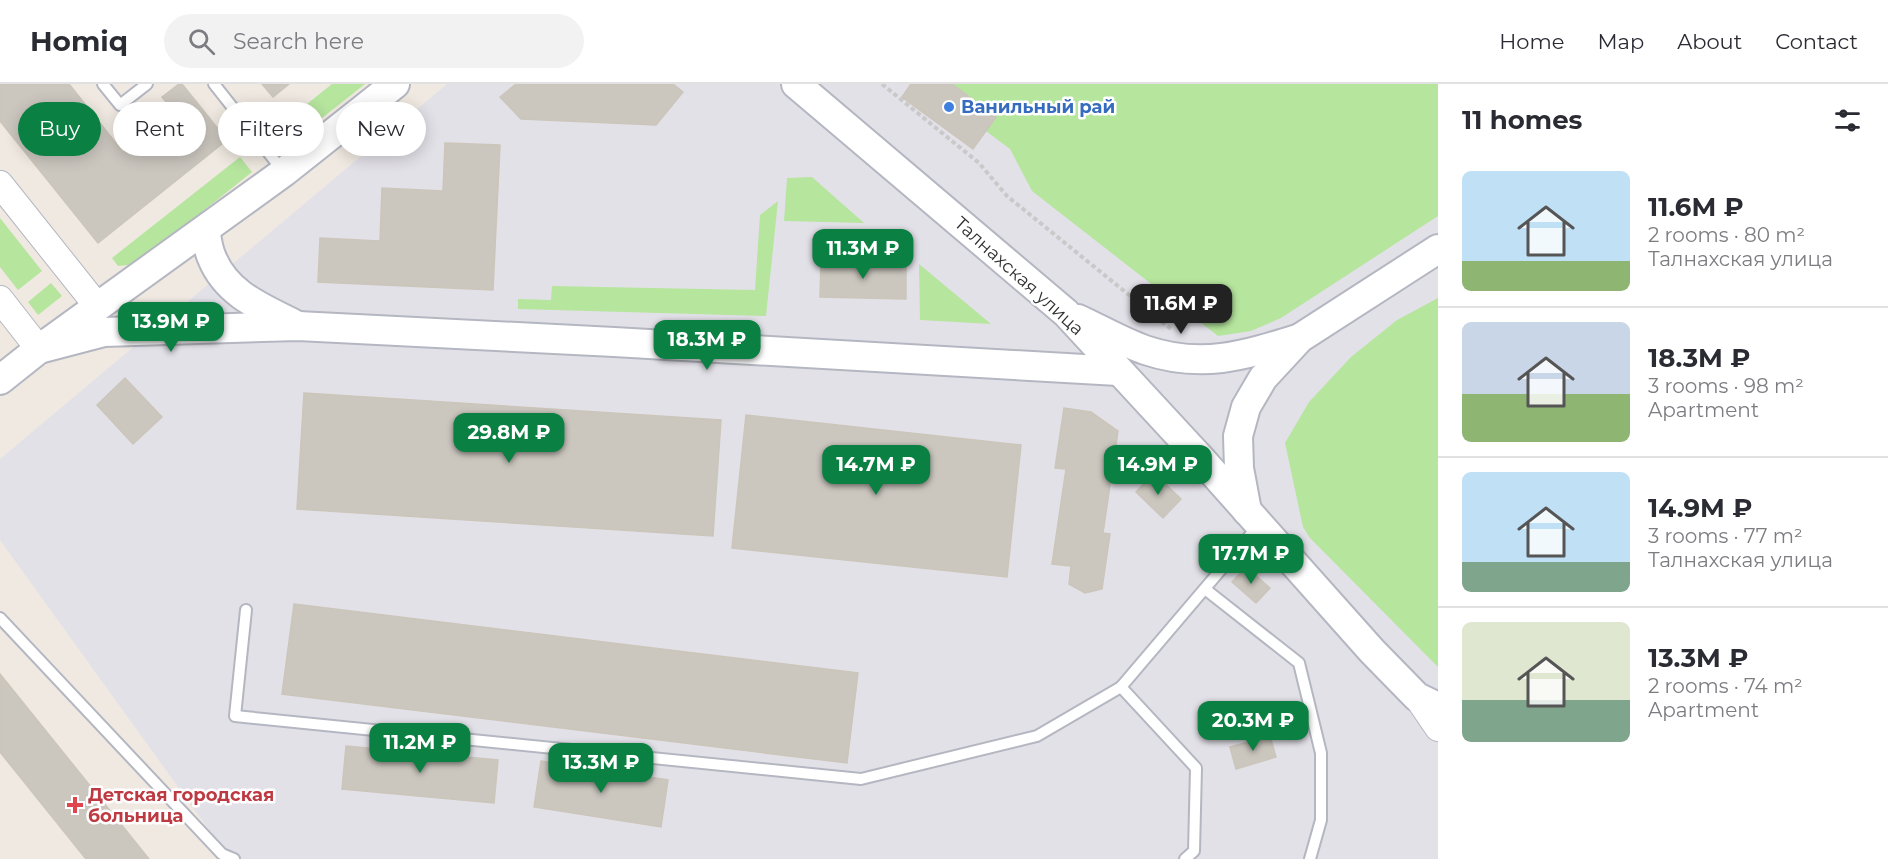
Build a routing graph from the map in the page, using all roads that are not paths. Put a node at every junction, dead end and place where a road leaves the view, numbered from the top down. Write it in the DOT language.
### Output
graph roads {
  1 [pos="103,84"];
  2 [pos="147,84"];
  3 [pos="214,84"];
  4 [pos="395,84"];
  5 [pos="796,84"];
  6 [pos="284,172"];
  7 [pos="0,184"];
  8 [pos="205,230"];
  9 [pos="1438,249"];
  10 [pos="0,300"];
  11 [pos="98,307"];
  12 [pos="1066,312"];
  13 [pos="298,326"];
  14 [pos="1300,338"];
  15 [pos="39,349"];
  16 [pos="1118,371"];
  17 [pos="0,380"];
  18 [pos="1253,519"];
  19 [pos="1205,589"];
  20 [pos="246,610"];
  21 [pos="0,618"];
  22 [pos="1121,687"];
  23 [pos="1432,714"];
  24 [pos="234,859"];
  25 [pos="1185,859"];
  26 [pos="1310,859"];
  1 -- 2 [label="lane"];
  3 -- 6 [label="lane"];
  4 -- 6 [label="main road"];
  5 -- 12 [label="main road, Талнахская улица"];
  6 -- 8 [label="main road"];
  7 -- 11 [label="street"];
  8 -- 11 [label="main road"];
  8 -- 13 [label="main road"];
  9 -- 14 [label="main road"];
  10 -- 15 [label="street"];
  11 -- 15 [label="main road"];
  12 -- 14 [label="main road"];
  12 -- 16 [label="main road, Талнахская улица"];
  13 -- 15 [label="main road"];
  13 -- 16 [label="main road"];
  14 -- 18 [label="main road"];
  15 -- 17 [label="main road"];
  16 -- 18 [label="main road, Талнахская улица"];
  18 -- 19 [label="lane"];
  18 -- 23 [label="main road, Талнахская улица"];
  19 -- 22 [label="lane"];
  19 -- 26 [label="lane"];
  20 -- 22 [label="lane"];
  21 -- 24 [label="lane"];
  22 -- 25 [label="lane"];
}
